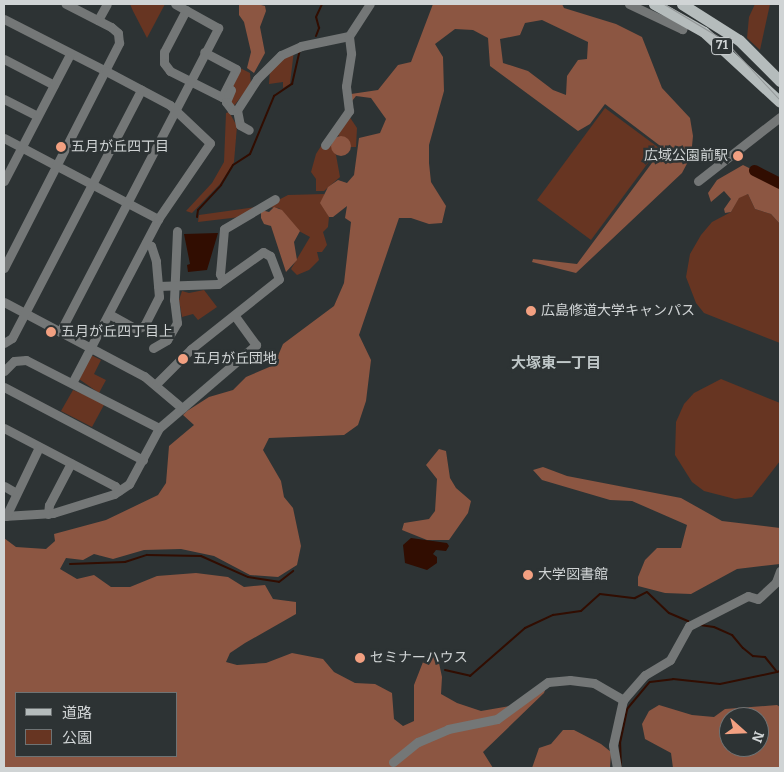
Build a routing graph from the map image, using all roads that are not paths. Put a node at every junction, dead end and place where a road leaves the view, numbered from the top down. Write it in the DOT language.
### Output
graph roads {
  1 [pos="66,4"];
  2 [pos="107,4"];
  3 [pos="175,4"];
  4 [pos="370,4"];
  5 [pos="629,4"];
  6 [pos="654,4"];
  7 [pos="683,4"];
  8 [pos="186,10"];
  9 [pos="4,19"];
  10 [pos="98,20"];
  11 [pos="686,21"];
  12 [pos="349,36"];
  13 [pos="204,52"];
  14 [pos="70,54"];
  15 [pos="4,59"];
  16 [pos="104,70"];
  17 [pos="190,81"];
  18 [pos="780,81"];
  19 [pos="54,85"];
  20 [pos="227,88"];
  21 [pos="141,90"];
  22 [pos="4,99"];
  23 [pos="780,102"];
  24 [pos="175,109"];
  25 [pos="237,110"];
  26 [pos="37,116"];
  27 [pos="780,117"];
  28 [pos="249,130"];
  29 [pos="4,138"];
  30 [pos="325,145"];
  31 [pos="21,148"];
  32 [pos="59,167"];
  33 [pos="4,179"];
  34 [pos="698,181"];
  35 [pos="92,184"];
  36 [pos="275,199"];
  37 [pos="127,202"];
  38 [pos="158,219"];
  39 [pos="177,231"];
  40 [pos="146,243"];
  41 [pos="4,268"];
  42 [pos="223,280"];
  43 [pos="158,286"];
  44 [pos="176,286"];
  45 [pos="4,302"];
  46 [pos="25,314"];
  47 [pos="109,314"];
  48 [pos="234,316"];
  49 [pos="60,332"];
  50 [pos="4,343"];
  51 [pos="91,348"];
  52 [pos="153,348"];
  53 [pos="4,371"];
  54 [pos="72,383"];
  55 [pos="156,384"];
  56 [pos="4,387"];
  57 [pos="182,408"];
  58 [pos="159,428"];
  59 [pos="5,432"];
  60 [pos="40,446"];
  61 [pos="144,460"];
  62 [pos="71,463"];
  63 [pos="4,486"];
  64 [pos="119,491"];
  65 [pos="16,492"];
  66 [pos="48,514"];
  67 [pos="5,516"];
  68 [pos="780,571"];
  69 [pos="623,700"];
  70 [pos="393,762"];
  71 [pos="616,768"];
  1 -- 10 [label="street"];
  2 -- 10 [label="street"];
  3 -- 8 [label="street"];
  4 -- 12 [label="street"];
  5 -- 11 [label="street"];
  6 -- 11 [label="main road, 71"];
  7 -- 18 [label="main road, 71"];
  8 -- 13 [label="street"];
  8 -- 17 [label="street"];
  9 -- 14 [label="street"];
  10 -- 16 [label="street"];
  11 -- 23 [label="main road, 71"];
  12 -- 25 [label="street"];
  12 -- 30 [label="street"];
  13 -- 17 [label="street"];
  13 -- 20 [label="street"];
  14 -- 16 [label="street"];
  14 -- 19 [label="street"];
  15 -- 19 [label="street"];
  16 -- 21 [label="street"];
  16 -- 32 [label="street"];
  17 -- 20 [label="street"];
  17 -- 24 [label="street"];
  19 -- 26 [label="street"];
  20 -- 25 [label="street"];
  21 -- 24 [label="street"];
  21 -- 35 [label="street"];
  22 -- 26 [label="street"];
  24 -- 37 [label="street"];
  24 -- 38 [label="street"];
  25 -- 28 [label="street"];
  26 -- 31 [label="street"];
  27 -- 34 [label="street"];
  29 -- 31 [label="street"];
  31 -- 32 [label="street"];
  31 -- 33 [label="street"];
  32 -- 35 [label="street"];
  32 -- 41 [label="street"];
  35 -- 37 [label="street"];
  35 -- 46 [label="street"];
  36 -- 42 [label="street"];
  37 -- 38 [label="street"];
  37 -- 49 [label="street"];
  38 -- 40 [label="street"];
  39 -- 44 [label="street"];
  40 -- 43 [label="street"];
  40 -- 47 [label="street"];
  42 -- 44 [label="street"];
  42 -- 48 [label="street"];
  43 -- 44 [label="street"];
  43 -- 47 [label="street"];
  44 -- 52 [label="street"];
  45 -- 46 [label="street"];
  46 -- 49 [label="street"];
  46 -- 50 [label="street"];
  47 -- 51 [label="street"];
  48 -- 55 [label="street"];
  48 -- 57 [label="street"];
  49 -- 51 [label="street"];
  51 -- 54 [label="street"];
  51 -- 55 [label="street"];
  53 -- 54 [label="street"];
  54 -- 58 [label="street"];
  55 -- 57 [label="street"];
  56 -- 61 [label="street"];
  57 -- 58 [label="street"];
  58 -- 61 [label="street"];
  59 -- 60 [label="street"];
  60 -- 62 [label="street"];
  60 -- 65 [label="street"];
  61 -- 64 [label="street"];
  62 -- 64 [label="street"];
  62 -- 66 [label="street"];
  63 -- 65 [label="street"];
  64 -- 66 [label="street"];
  65 -- 67 [label="street"];
  66 -- 67 [label="street"];
  68 -- 69 [label="street"];
  69 -- 70 [label="street"];
  69 -- 71 [label="street"];
}
